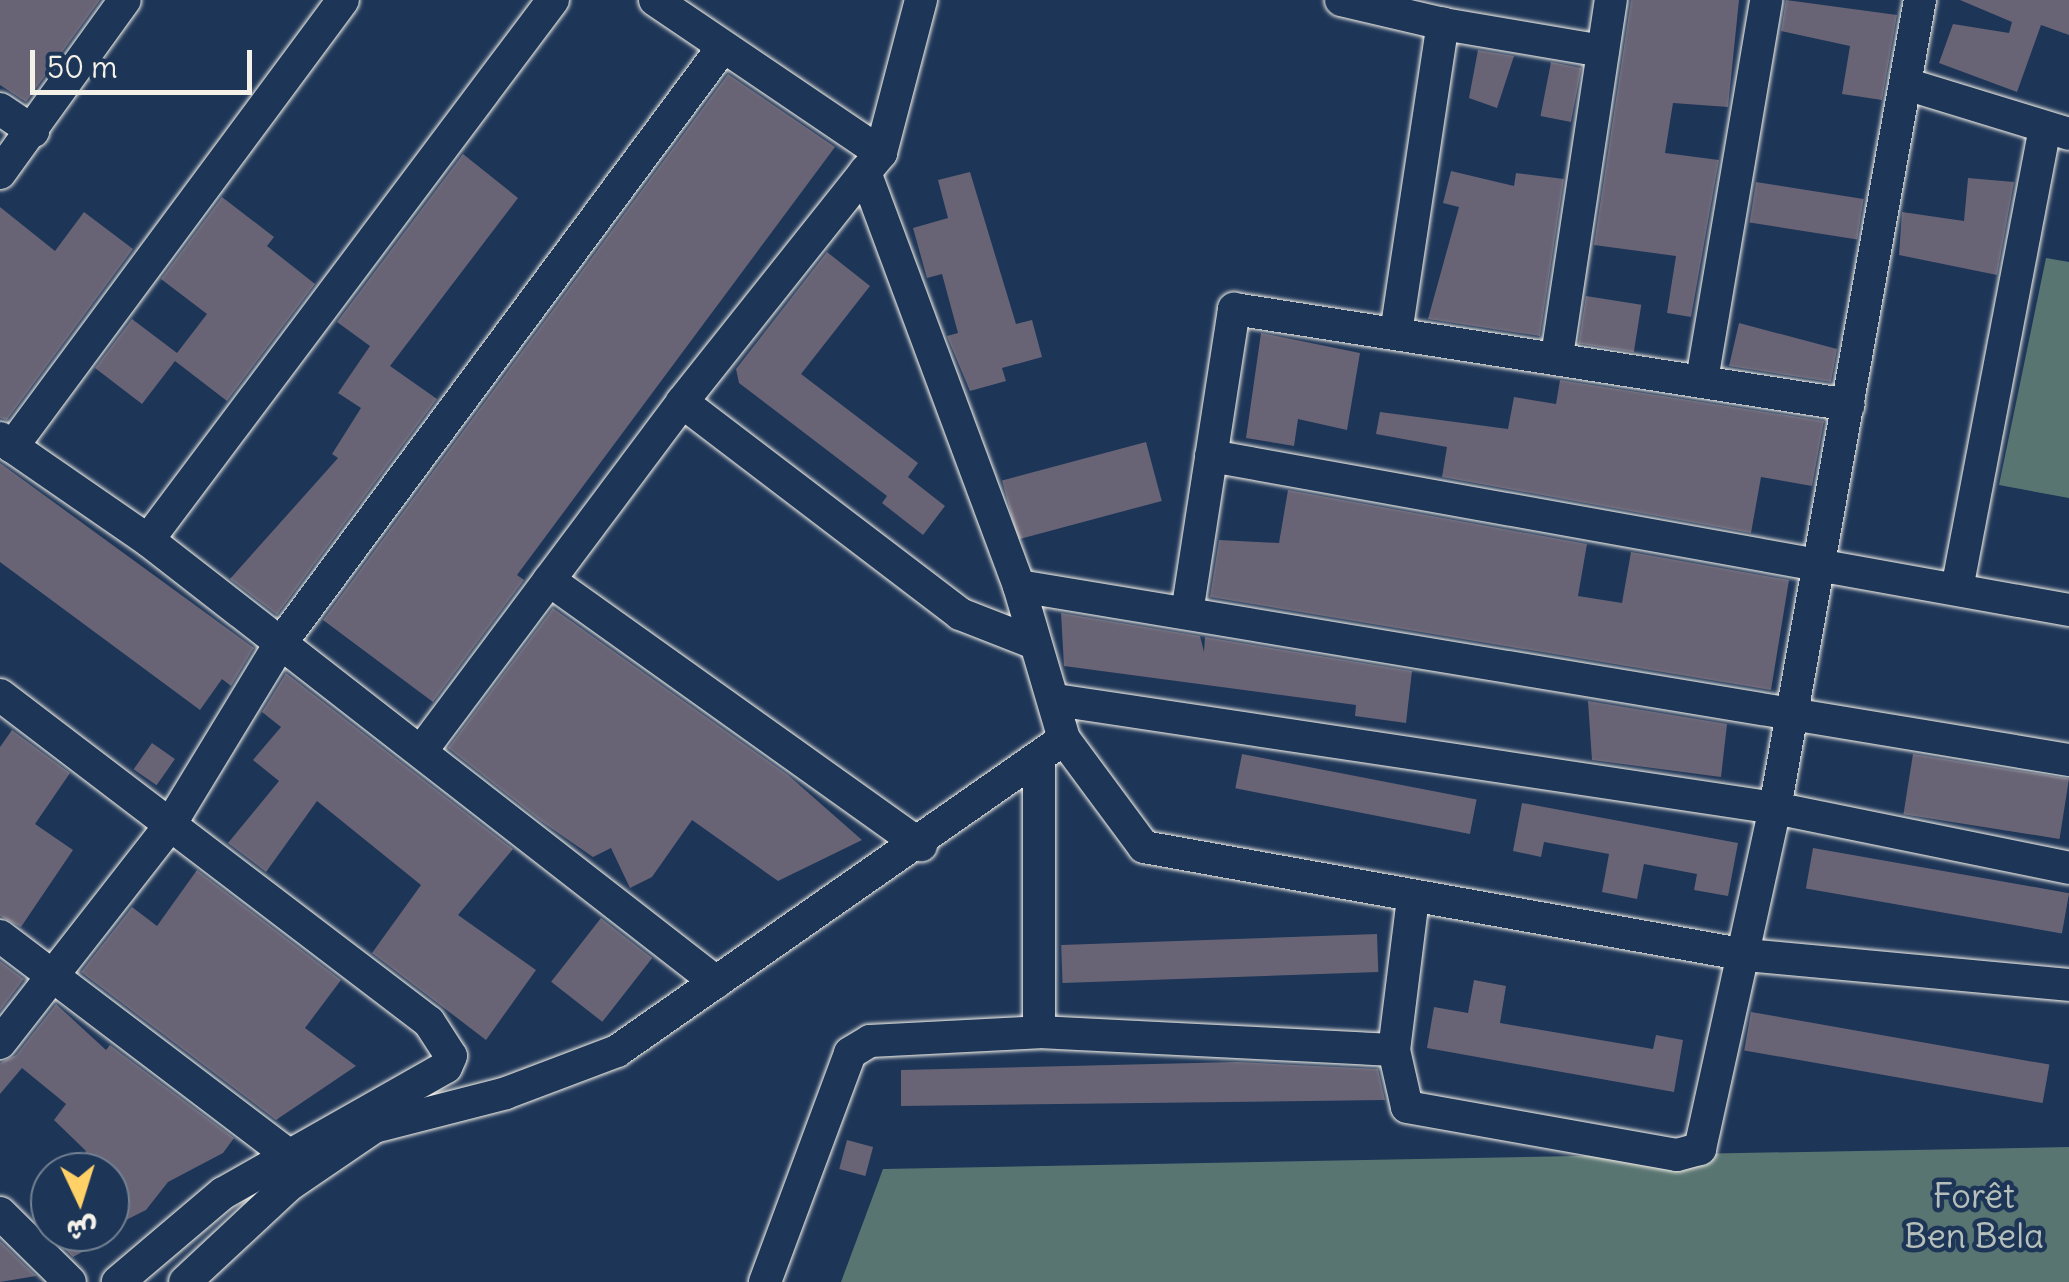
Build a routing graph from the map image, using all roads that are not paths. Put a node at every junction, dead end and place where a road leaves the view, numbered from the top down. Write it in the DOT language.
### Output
graph roads {
  1 [pos="125,0"];
  2 [pos="343,0"];
  3 [pos="553,0"];
  4 [pos="655,0"];
  5 [pos="921,0"];
  6 [pos="1341,0"];
  7 [pos="1611,0"];
  8 [pos="1766,0"];
  9 [pos="1920,0"];
  10 [pos="1443,24"];
  11 [pos="720,51"];
  12 [pos="1603,51"];
  13 [pos="1909,85"];
  14 [pos="0,109"];
  15 [pos="33,131"];
  16 [pos="2057,131"];
  17 [pos="873,163"];
  18 [pos="0,173"];
  19 [pos="1396,333"];
  20 [pos="1556,356"];
  21 [pos="1702,380"];
  22 [pos="682,402"];
  23 [pos="1849,406"];
  24 [pos="6,442"];
  25 [pos="1211,456"];
  26 [pos="148,540"];
  27 [pos="1818,562"];
  28 [pos="549,580"];
  29 [pos="1019,586"];
  30 [pos="1956,589"];
  31 [pos="2069,610"];
  32 [pos="1186,613"];
  33 [pos="1032,642"];
  34 [pos="278,647"];
  35 [pos="0,695"];
  36 [pos="1056,700"];
  37 [pos="1790,710"];
  38 [pos="422,750"];
  39 [pos="1052,750"];
  40 [pos="2069,760"];
  41 [pos="1775,808"];
  42 [pos="168,828"];
  43 [pos="921,845"];
  44 [pos="2069,868"];
  45 [pos="1413,898"];
  46 [pos="0,936"];
  47 [pos="1746,955"];
  48 [pos="50,975"];
  49 [pos="716,982"];
  50 [pos="2069,986"];
  51 [pos="1039,1032"];
  52 [pos="0,1043"];
  53 [pos="1394,1050"];
  54 [pos="285,1152"];
  55 [pos="0,1213"];
  56 [pos="70,1282"];
  57 [pos="118,1282"];
  58 [pos="185,1282"];
  59 [pos="765,1282"];
  1 -- 15 [label="street"];
  2 -- 24 [label="street"];
  3 -- 26 [label="street"];
  4 -- 11 [label="street"];
  5 -- 17 [label="street"];
  6 -- 10 [label="street"];
  7 -- 12 [label="street"];
  8 -- 21 [label="street"];
  9 -- 13 [label="street"];
  10 -- 12 [label="street"];
  10 -- 19 [label="street"];
  11 -- 17 [label="street"];
  11 -- 34 [label="street"];
  12 -- 20 [label="street"];
  13 -- 16 [label="street"];
  13 -- 23 [label="street"];
  14 -- 15 [label="street"];
  15 -- 18 [label="street"];
  16 -- 30 [label="street"];
  17 -- 22 [label="street"];
  17 -- 29 [label="street"];
  19 -- 20 [label="street"];
  19 -- 25 [label="street"];
  20 -- 21 [label="street"];
  21 -- 23 [label="street"];
  22 -- 28 [label="street"];
  22 -- 33 [label="street"];
  23 -- 27 [label="street"];
  24 -- 26 [label="street"];
  25 -- 27 [label="street"];
  25 -- 32 [label="street"];
  26 -- 34 [label="street"];
  27 -- 30 [label="street"];
  27 -- 37 [label="street"];
  28 -- 38 [label="street"];
  28 -- 43 [label="street"];
  29 -- 32 [label="street"];
  29 -- 33 [label="street"];
  30 -- 31 [label="street"];
  32 -- 37 [label="street"];
  33 -- 36 [label="street"];
  34 -- 38 [label="street"];
  34 -- 42 [label="street"];
  35 -- 42 [label="street"];
  36 -- 39 [label="street"];
  36 -- 41 [label="street"];
  37 -- 40 [label="street"];
  37 -- 41 [label="street"];
  38 -- 49 [label="street"];
  39 -- 43 [label="street"];
  39 -- 45 [label="street"];
  39 -- 51 [label="street"];
  41 -- 44 [label="street"];
  41 -- 47 [label="street"];
  42 -- 48 [label="street"];
  42 -- 54 [label="street"];
  43 -- 49 [label="street"];
  45 -- 47 [label="street"];
  45 -- 53 [label="street"];
  46 -- 48 [label="street"];
  47 -- 50 [label="street"];
  47 -- 53 [label="street"];
  48 -- 52 [label="street"];
  48 -- 54 [label="street"];
  49 -- 58 [label="street"];
  51 -- 53 [label="street"];
  51 -- 59 [label="street"];
  54 -- 57 [label="street"];
  55 -- 56 [label="street"];
}
